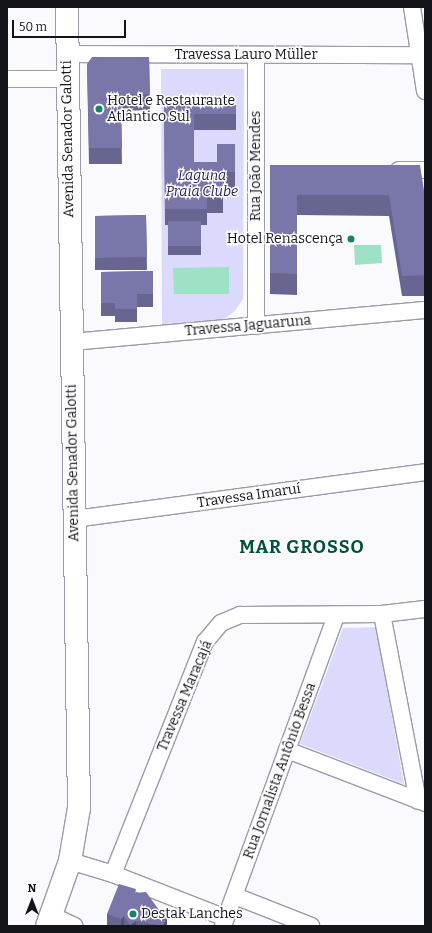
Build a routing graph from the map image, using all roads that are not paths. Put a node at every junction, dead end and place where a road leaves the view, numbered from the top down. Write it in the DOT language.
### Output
graph roads {
  1 [pos="67,7"];
  2 [pos="412,7"];
  3 [pos="67,54"];
  4 [pos="422,54"];
  5 [pos="256,55"];
  6 [pos="7,79"];
  7 [pos="68,79"];
  8 [pos="425,91"];
  9 [pos="386,170"];
  10 [pos="425,170"];
  11 [pos="425,310"];
  12 [pos="256,326"];
  13 [pos="72,342"];
  14 [pos="425,472"];
  15 [pos="74,519"];
  16 [pos="425,609"];
  17 [pos="382,614"];
  18 [pos="336,615"];
  19 [pos="287,750"];
  20 [pos="422,802"];
  21 [pos="70,861"];
  22 [pos="113,874"];
  23 [pos="235,896"];
  24 [pos="49,921"];
  25 [pos="224,922"];
  26 [pos="75,926"];
  27 [pos="310,926"];
  1 -- 3 [label="main road, Avenida Senador Galotti"];
  2 -- 4 [label="street"];
  3 -- 5 [label="street, Travessa Lauro Müller"];
  3 -- 7 [label="main road, Avenida Senador Galotti"];
  4 -- 5 [label="street, Travessa Lauro Müller"];
  4 -- 8 [label="street"];
  5 -- 12 [label="street, Rua João Mendes"];
  6 -- 7 [label="street"];
  7 -- 13 [label="main road, Avenida Senador Galotti"];
  9 -- 10 [label="street"];
  11 -- 12 [label="street, Travessa Jaguaruna"];
  12 -- 13 [label="street, Travessa Jaguaruna"];
  13 -- 15 [label="main road, Avenida Senador Galotti"];
  14 -- 15 [label="street, Travessa Imaruí"];
  15 -- 21 [label="main road, Avenida Senador Galotti"];
  16 -- 17 [label="street, Travessa Maracajá"];
  17 -- 18 [label="street, Travessa Maracajá"];
  17 -- 20 [label="street"];
  18 -- 19 [label="street, Rua Jornalista Antônio Bessa"];
  18 -- 22 [label="street, Travessa Maracajá"];
  19 -- 20 [label="street"];
  19 -- 23 [label="street, Rua Jornalista Antônio Bessa"];
  21 -- 22 [label="street"];
  21 -- 24 [label="main road, Avenida Senador Galotti"];
  22 -- 25 [label="street"];
  23 -- 25 [label="street, Rua Jornalista Antônio Bessa"];
  23 -- 27 [label="street"];
  24 -- 26 [label="street"];
}
